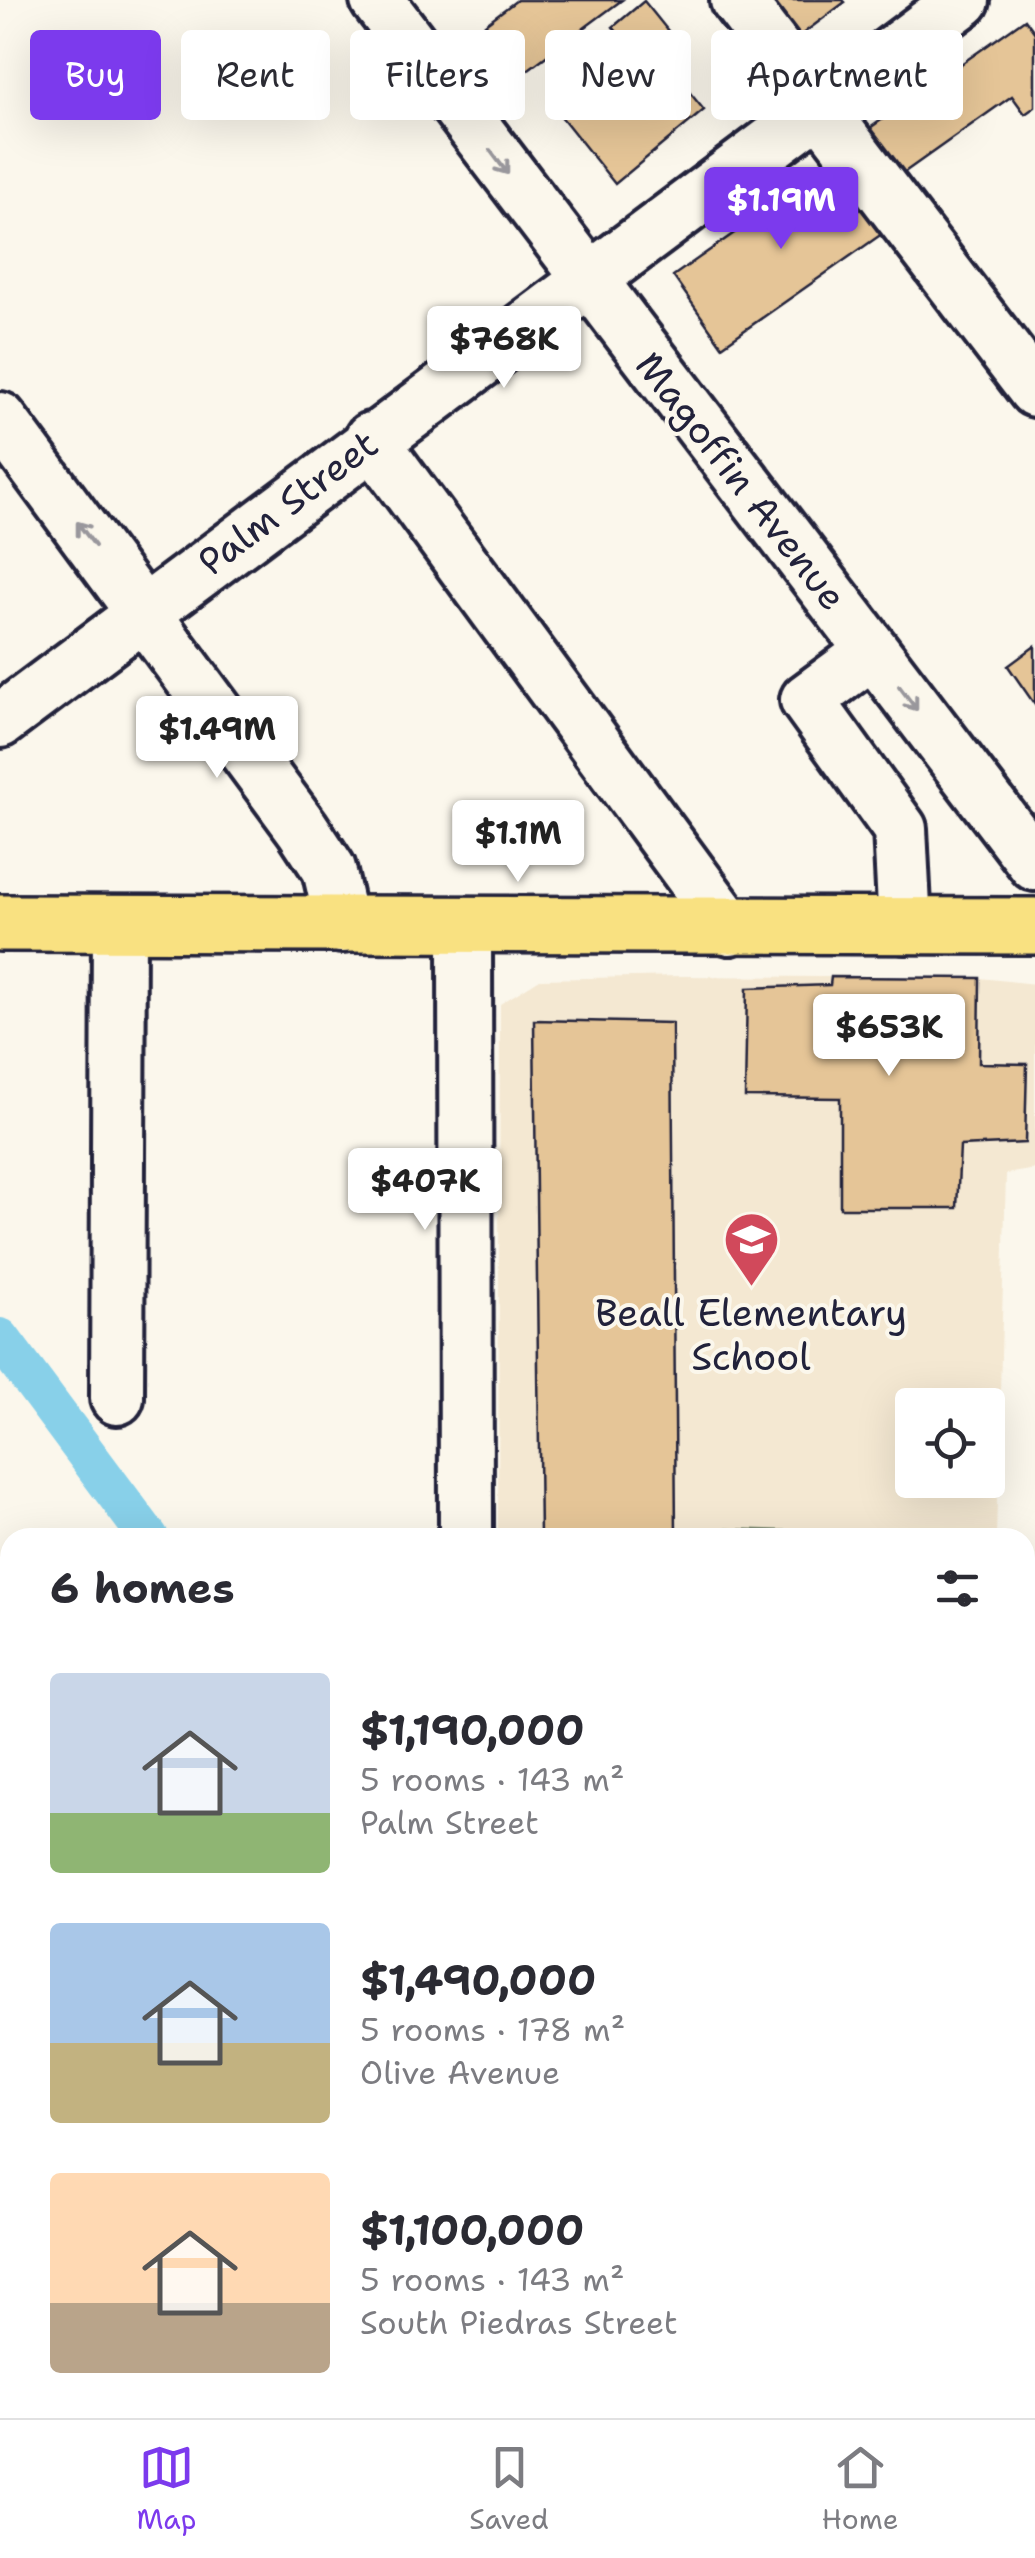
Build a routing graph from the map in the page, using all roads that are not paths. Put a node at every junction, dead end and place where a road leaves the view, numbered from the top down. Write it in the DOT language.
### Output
graph roads {
  1 [pos="377,0"];
  2 [pos="737,0"];
  3 [pos="962,0"];
  4 [pos="760,30"];
  5 [pos="922,30"];
  6 [pos="802,120"];
  7 [pos="827,120"];
  8 [pos="586,279"];
  9 [pos="1035,390"];
  10 [pos="0,419"];
  11 [pos="371,439"];
  12 [pos="144,612"];
  13 [pos="872,652"];
  14 [pos="0,721"];
  15 [pos="1035,864"];
  16 [pos="0,923"];
  17 [pos="119,925"];
  18 [pos="342,926"];
  19 [pos="1035,926"];
  20 [pos="464,927"];
  21 [pos="906,927"];
  22 [pos="730,928"];
  23 [pos="116,1398"];
  24 [pos="466,1528"];
  1 -- 8 [label="street, Magoffin Avenue, one-way"];
  2 -- 4 [label="street"];
  3 -- 5 [label="street, Palm Street"];
  6 -- 8 [label="street, Palm Street"];
  7 -- 9 [label="street"];
  8 -- 11 [label="street, Palm Street"];
  8 -- 13 [label="street, Magoffin Avenue"];
  12 -- 10 [label="street, one-way"];
  11 -- 12 [label="street, Palm Street"];
  11 -- 22 [label="street"];
  12 -- 14 [label="street, Palm Street"];
  12 -- 18 [label="street"];
  13 -- 15 [label="street, Magoffin Avenue, one-way"];
  13 -- 21 [label="street"];
  16 -- 17 [label="main road"];
  17 -- 18 [label="main road"];
  17 -- 23 [label="street"];
  18 -- 20 [label="main road"];
  19 -- 21 [label="main road"];
  20 -- 22 [label="main road"];
  20 -- 24 [label="street"];
  21 -- 22 [label="main road"];
}
